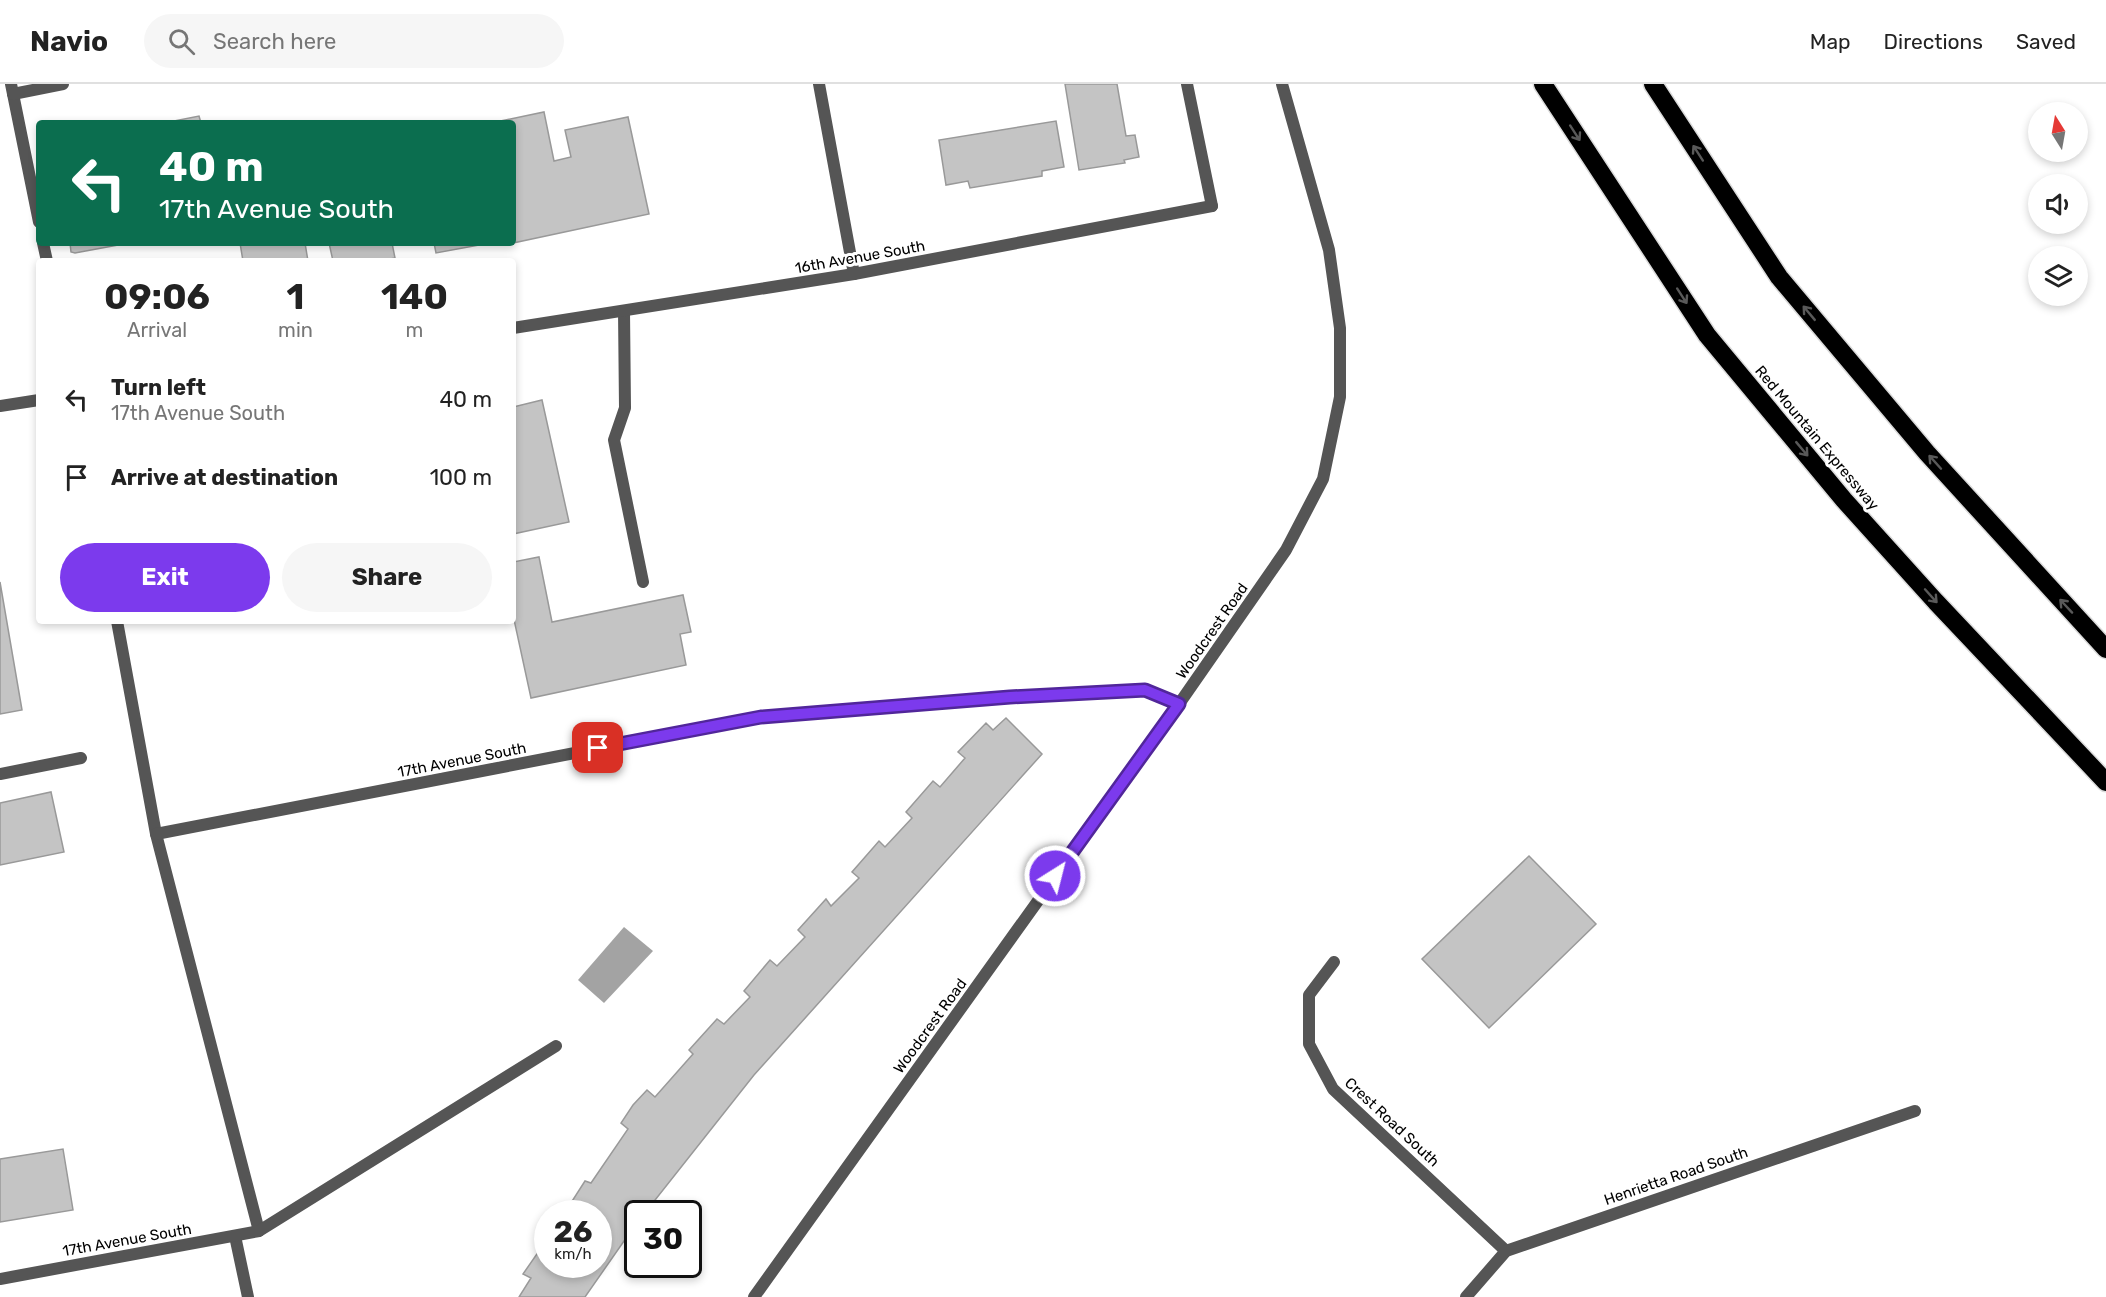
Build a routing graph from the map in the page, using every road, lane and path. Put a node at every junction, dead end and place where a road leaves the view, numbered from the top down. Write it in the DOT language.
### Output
graph roads {
  1 [pos="63,84"];
  2 [pos="819,84"];
  3 [pos="1187,84"];
  4 [pos="1282,84"];
  5 [pos="1543,84"];
  6 [pos="1653,84"];
  7 [pos="12,89"];
  8 [pos="36,207"];
  9 [pos="854,274"];
  10 [pos="624,311"];
  11 [pos="516,328"];
  12 [pos="36,400"];
  13 [pos="0,406"];
  14 [pos="643,582"];
  15 [pos="118,624"];
  16 [pos="2106,649"];
  17 [pos="1179,704"];
  18 [pos="81,758"];
  19 [pos="0,774"];
  20 [pos="2106,782"];
  21 [pos="156,834"];
  22 [pos="1334,962"];
  23 [pos="555,1046"];
  24 [pos="1915,1110"];
  25 [pos="259,1231"];
  26 [pos="235,1236"];
  27 [pos="1506,1251"];
  28 [pos="0,1279"];
  29 [pos="248,1297"];
  30 [pos="754,1297"];
  31 [pos="1466,1297"];
  1 -- 7 [label="street"];
  2 -- 9 [label="street"];
  3 -- 9 [label="street, 16th Avenue South"];
  4 -- 17 [label="street, Woodcrest Road"];
  5 -- 20 [label="highway, Red Mountain Expressway, one-way"];
  16 -- 6 [label="highway, one-way"];
  7 -- 8 [label="street"];
  9 -- 10 [label="street, 16th Avenue South"];
  10 -- 11 [label="street, 16th Avenue South"];
  10 -- 14 [label="street"];
  12 -- 13 [label="street"];
  15 -- 21 [label="street"];
  17 -- 21 [label="street, 17th Avenue South"];
  17 -- 30 [label="street, Woodcrest Road"];
  18 -- 19 [label="street"];
  21 -- 25 [label="street"];
  22 -- 27 [label="street, Crest Road South"];
  23 -- 25 [label="street, 17th Avenue South"];
  24 -- 27 [label="street, Henrietta Road South"];
  25 -- 26 [label="street, 17th Avenue South"];
  26 -- 28 [label="street, 17th Avenue South"];
  26 -- 29 [label="street"];
  27 -- 31 [label="street, Henrietta Road South"];
}
